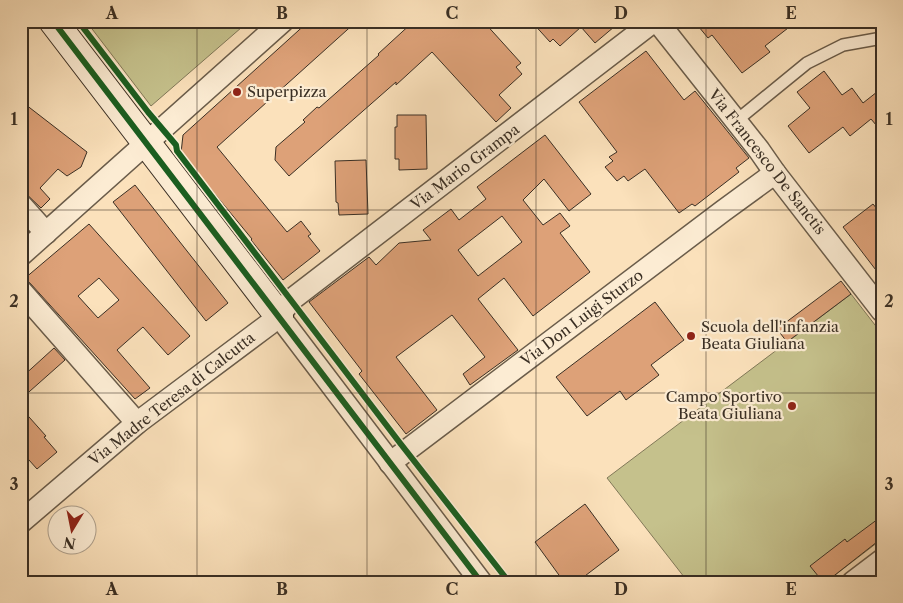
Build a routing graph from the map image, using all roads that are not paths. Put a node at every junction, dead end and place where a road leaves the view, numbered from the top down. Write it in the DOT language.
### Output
graph roads {
  1 [pos="53,21"];
  2 [pos="283,21"];
  3 [pos="655,21"];
  4 [pos="882,38"];
  5 [pos="736,122"];
  6 [pos="147,144"];
  7 [pos="775,173"];
  8 [pos="21,205"];
  9 [pos="46,233"];
  10 [pos="21,255"];
  11 [pos="21,291"];
  12 [pos="880,305"];
  13 [pos="279,316"];
  14 [pos="137,423"];
  15 [pos="390,463"];
  16 [pos="22,519"];
  17 [pos="882,560"];
  18 [pos="481,582"];
  19 [pos="853,582"];
  1 -- 6 [label="street"];
  2 -- 6 [label="street"];
  3 -- 5 [label="street, Via Francesco De Sanctis"];
  3 -- 13 [label="street, Via Mario Grampa"];
  4 -- 5 [label="lane"];
  5 -- 7 [label="street, Via Francesco De Sanctis"];
  6 -- 9 [label="street"];
  6 -- 13 [label="street"];
  7 -- 12 [label="street, Via Francesco De Sanctis"];
  7 -- 15 [label="street, Via Don Luigi Sturzo"];
  8 -- 9 [label="street"];
  9 -- 10 [label="street"];
  11 -- 14 [label="street"];
  13 -- 14 [label="street, Via Madre Teresa di Calcutta"];
  13 -- 15 [label="street"];
  14 -- 16 [label="street, Via Madre Teresa di Calcutta"];
  15 -- 18 [label="street"];
  17 -- 19 [label="street"];
}
